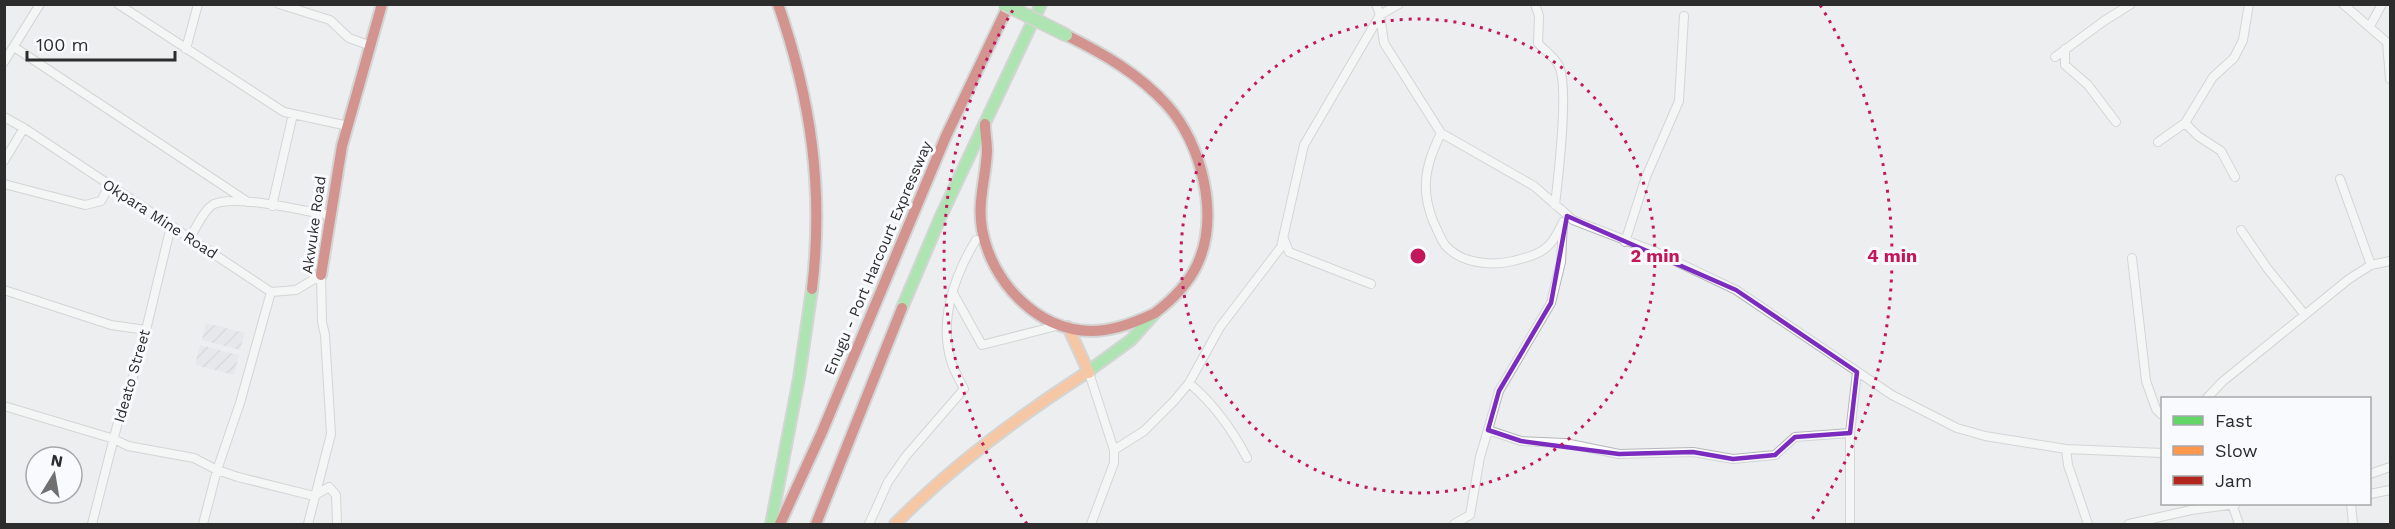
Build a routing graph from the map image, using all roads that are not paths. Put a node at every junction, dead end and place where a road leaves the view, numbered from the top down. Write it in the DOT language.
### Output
graph roads {
  1 [pos="40,4"];
  2 [pos="118,4"];
  3 [pos="198,4"];
  4 [pos="279,4"];
  5 [pos="382,4"];
  6 [pos="778,4"];
  7 [pos="1004,4"];
  8 [pos="1009,4"];
  9 [pos="1041,4"];
  10 [pos="1376,4"];
  11 [pos="1400,4"];
  12 [pos="1536,4"];
  13 [pos="2130,4"];
  14 [pos="2249,4"];
  15 [pos="2343,4"];
  16 [pos="2382,4"];
  17 [pos="1380,15"];
  18 [pos="1684,16"];
  19 [pos="2370,26"];
  20 [pos="2389,43"];
  21 [pos="371,46"];
  22 [pos="14,47"];
  23 [pos="186,49"];
  24 [pos="2065,49"];
  25 [pos="2055,57"];
  26 [pos="4,62"];
  27 [pos="2391,79"];
  28 [pos="293,114"];
  29 [pos="4,117"];
  30 [pos="984,122"];
  31 [pos="2116,122"];
  32 [pos="2185,123"];
  33 [pos="348,126"];
  34 [pos="24,128"];
  35 [pos="1441,133"];
  36 [pos="2158,142"];
  37 [pos="4,161"];
  38 [pos="2235,177"];
  39 [pos="2340,179"];
  40 [pos="4,184"];
  41 [pos="109,186"];
  42 [pos="248,202"];
  43 [pos="1555,205"];
  44 [pos="272,206"];
  45 [pos="329,215"];
  46 [pos="1565,219"];
  47 [pos="171,226"];
  48 [pos="2241,231"];
  49 [pos="190,238"];
  50 [pos="1284,239"];
  51 [pos="976,240"];
  52 [pos="1625,242"];
  53 [pos="2132,258"];
  54 [pos="2391,261"];
  55 [pos="2371,265"];
  56 [pos="321,275"];
  57 [pos="1371,284"];
  58 [pos="4,290"];
  59 [pos="271,292"];
  60 [pos="953,293"];
  61 [pos="1155,313"];
  62 [pos="2305,315"];
  63 [pos="1065,326"];
  64 [pos="146,330"];
  65 [pos="1857,372"];
  66 [pos="1089,373"];
  67 [pos="1189,383"];
  68 [pos="2209,397"];
  69 [pos="4,406"];
  70 [pos="2161,413"];
  71 [pos="1488,430"];
  72 [pos="1850,433"];
  73 [pos="114,439"];
  74 [pos="2066,449"];
  75 [pos="1114,450"];
  76 [pos="2161,453"];
  77 [pos="1247,458"];
  78 [pos="2391,467"];
  79 [pos="217,470"];
  80 [pos="2371,474"];
  81 [pos="2391,490"];
  82 [pos="2371,494"];
  83 [pos="314,496"];
  84 [pos="2218,505"];
  85 [pos="2234,505"];
  86 [pos="2351,505"];
  87 [pos="2201,506"];
  88 [pos="2134,524"];
  89 [pos="92,525"];
  90 [pos="203,525"];
  91 [pos="308,525"];
  92 [pos="337,525"];
  93 [pos="771,525"];
  94 [pos="780,525"];
  95 [pos="816,525"];
  96 [pos="870,525"];
  97 [pos="895,525"];
  98 [pos="1091,525"];
  99 [pos="1454,525"];
  100 [pos="1850,525"];
  101 [pos="2088,525"];
  102 [pos="2239,525"];
  103 [pos="2353,525"];
  1 -- 22 [label="street"];
  2 -- 23 [label="street"];
  3 -- 23 [label="street"];
  4 -- 21 [label="street"];
  5 -- 21 [label="main road, Akwuke Road"];
  6 -- 93 [label="main road"];
  7 -- 61 [label="main road, bridge"];
  8 -- 94 [label="main road, Enugu - Port Harcourt Expressway"];
  9 -- 30 [label="main road"];
  10 -- 17 [label="street"];
  11 -- 17 [label="street"];
  12 -- 43 [label="street"];
  13 -- 24 [label="street"];
  14 -- 32 [label="street"];
  15 -- 19 [label="street"];
  16 -- 19 [label="street"];
  17 -- 35 [label="street"];
  17 -- 50 [label="street"];
  18 -- 52 [label="street"];
  19 -- 20 [label="street"];
  20 -- 27 [label="street"];
  21 -- 33 [label="main road, Akwuke Road"];
  22 -- 26 [label="street"];
  22 -- 42 [label="street"];
  23 -- 28 [label="street"];
  24 -- 25 [label="street"];
  24 -- 31 [label="street"];
  28 -- 33 [label="street"];
  28 -- 44 [label="street"];
  29 -- 34 [label="street, Okpara Mine Road"];
  30 -- 63 [label="main road"];
  30 -- 95 [label="main road"];
  32 -- 36 [label="street"];
  32 -- 38 [label="street"];
  33 -- 45 [label="main road, Akwuke Road"];
  34 -- 37 [label="street"];
  34 -- 41 [label="street, Okpara Mine Road"];
  35 -- 43 [label="street"];
  35 -- 46 [label="street"];
  39 -- 55 [label="street"];
  40 -- 41 [label="street"];
  41 -- 47 [label="street, Okpara Mine Road"];
  42 -- 44 [label="street"];
  42 -- 49 [label="street"];
  43 -- 46 [label="street"];
  44 -- 45 [label="street"];
  45 -- 56 [label="main road, Akwuke Road"];
  46 -- 52 [label="street"];
  46 -- 71 [label="street"];
  47 -- 49 [label="street, Okpara Mine Road"];
  47 -- 64 [label="street, Ideato Street"];
  48 -- 62 [label="street"];
  49 -- 59 [label="street, Okpara Mine Road"];
  50 -- 57 [label="street"];
  50 -- 67 [label="street"];
  51 -- 60 [label="street"];
  52 -- 65 [label="street"];
  53 -- 70 [label="street"];
  54 -- 55 [label="street"];
  55 -- 62 [label="street"];
  56 -- 59 [label="street"];
  56 -- 83 [label="street, Akwuke Road"];
  58 -- 64 [label="street"];
  59 -- 79 [label="street"];
  60 -- 63 [label="street"];
  60 -- 96 [label="street"];
  61 -- 63 [label="main road"];
  61 -- 66 [label="main road"];
  62 -- 68 [label="street"];
  63 -- 66 [label="main road"];
  64 -- 73 [label="street, Ideato Street"];
  65 -- 72 [label="street"];
  65 -- 74 [label="street"];
  66 -- 75 [label="street"];
  66 -- 97 [label="main road"];
  67 -- 75 [label="street"];
  67 -- 77 [label="street"];
  69 -- 73 [label="street"];
  71 -- 72 [label="street"];
  71 -- 99 [label="street"];
  72 -- 100 [label="street"];
  73 -- 79 [label="street"];
  73 -- 89 [label="street, Ideato Street"];
  74 -- 76 [label="street"];
  74 -- 101 [label="street"];
  75 -- 98 [label="street"];
  78 -- 80 [label="street"];
  79 -- 83 [label="street"];
  79 -- 90 [label="street"];
  81 -- 82 [label="street"];
  83 -- 91 [label="street, Akwuke Road"];
  83 -- 92 [label="street"];
  84 -- 87 [label="street"];
  85 -- 102 [label="street"];
  86 -- 103 [label="street"];
  87 -- 88 [label="street"];
}
